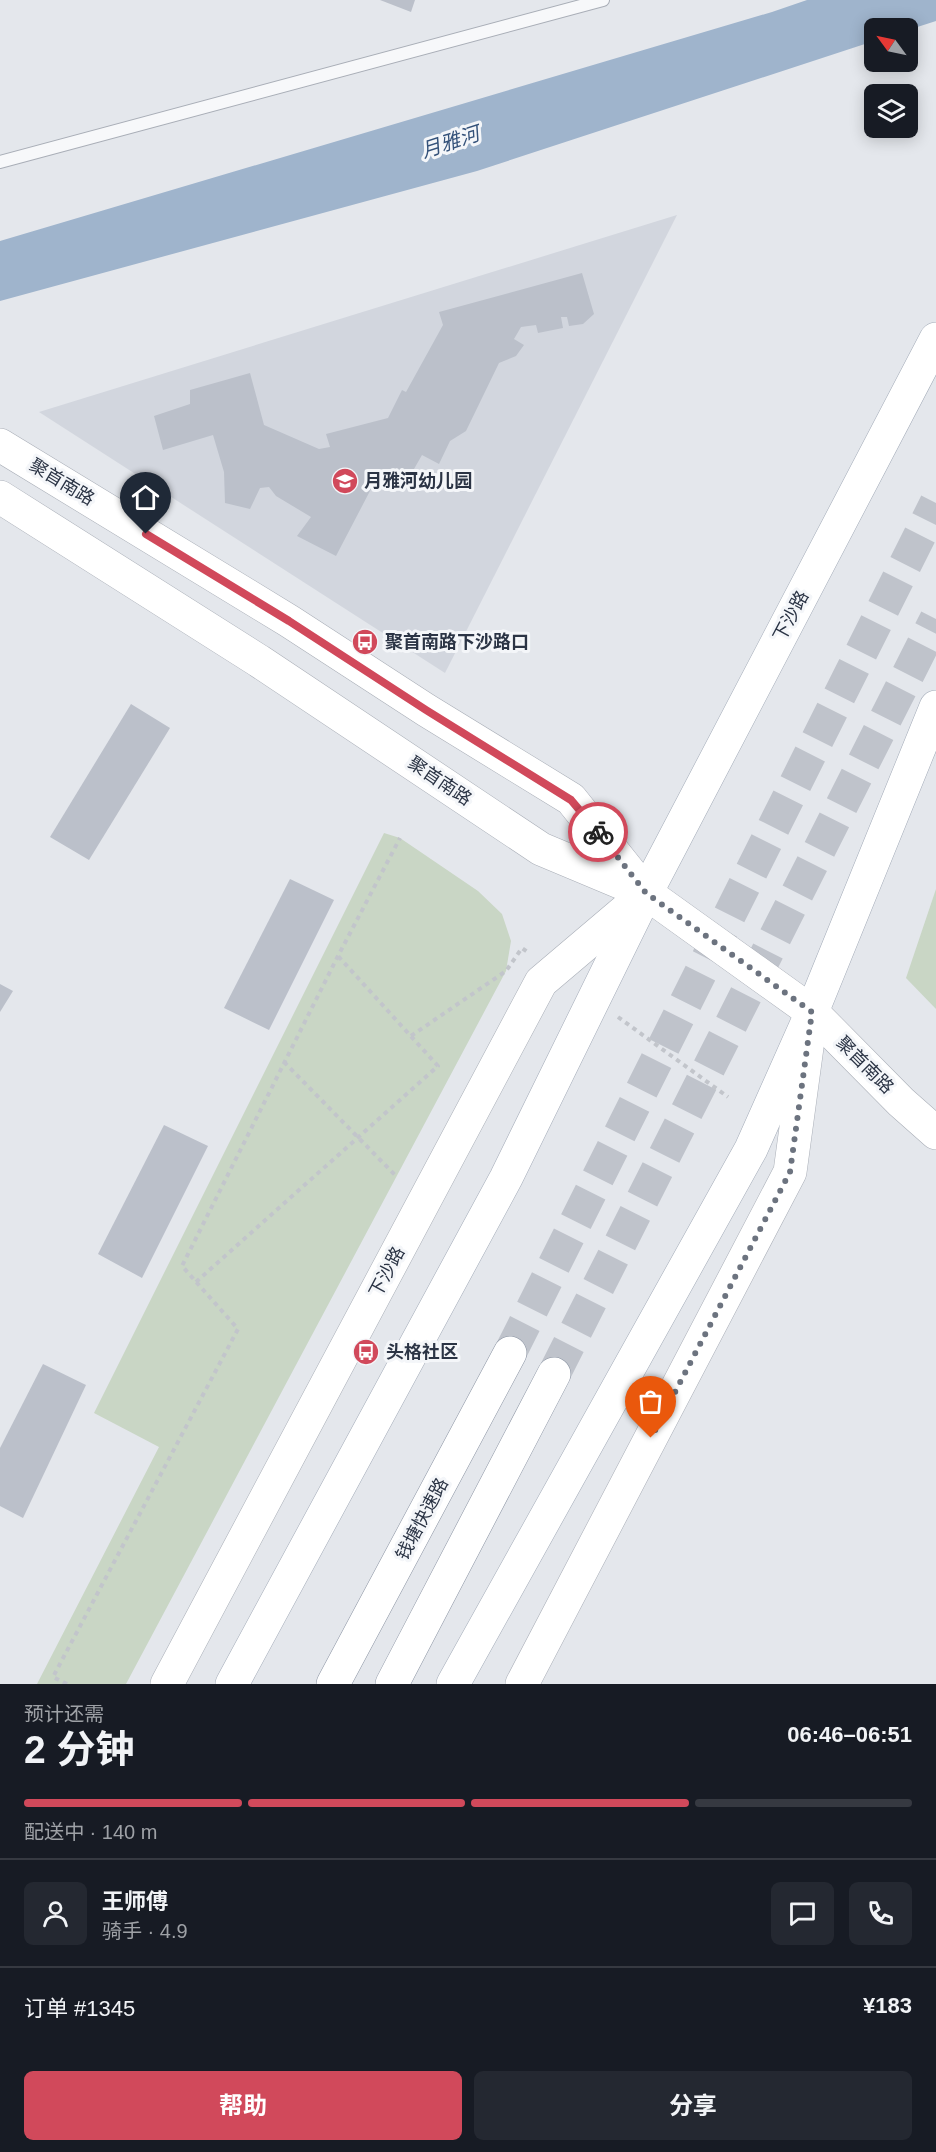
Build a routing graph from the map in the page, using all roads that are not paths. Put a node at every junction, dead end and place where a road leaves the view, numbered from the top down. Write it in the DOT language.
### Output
graph roads {
  1 [pos="603,0"];
  2 [pos="0,162"];
  3 [pos="936,339"];
  4 [pos="0,445"];
  5 [pos="0,497"];
  6 [pos="936,707"];
  7 [pos="646,893"];
  8 [pos="812,1012"];
  9 [pos="936,1133"];
  10 [pos="510,1353"];
  11 [pos="554,1374"];
  12 [pos="168,1684"];
  13 [pos="232,1684"];
  14 [pos="333,1684"];
  15 [pos="392,1684"];
  16 [pos="453,1684"];
  17 [pos="522,1684"];
  1 -- 2 [label="lane"];
  3 -- 7 [label="main road, 下沙路"];
  4 -- 7 [label="main road, 聚首南路"];
  5 -- 7 [label="main road, 聚首南路"];
  6 -- 8 [label="main road"];
  7 -- 8 [label="main road, 聚首南路"];
  7 -- 12 [label="main road, 下沙路"];
  7 -- 13 [label="main road, 下沙路"];
  8 -- 9 [label="main road, 聚首南路"];
  8 -- 16 [label="main road"];
  8 -- 17 [label="main road"];
  10 -- 14 [label="main road, 钱塘快速路"];
  11 -- 15 [label="main road"];
}
